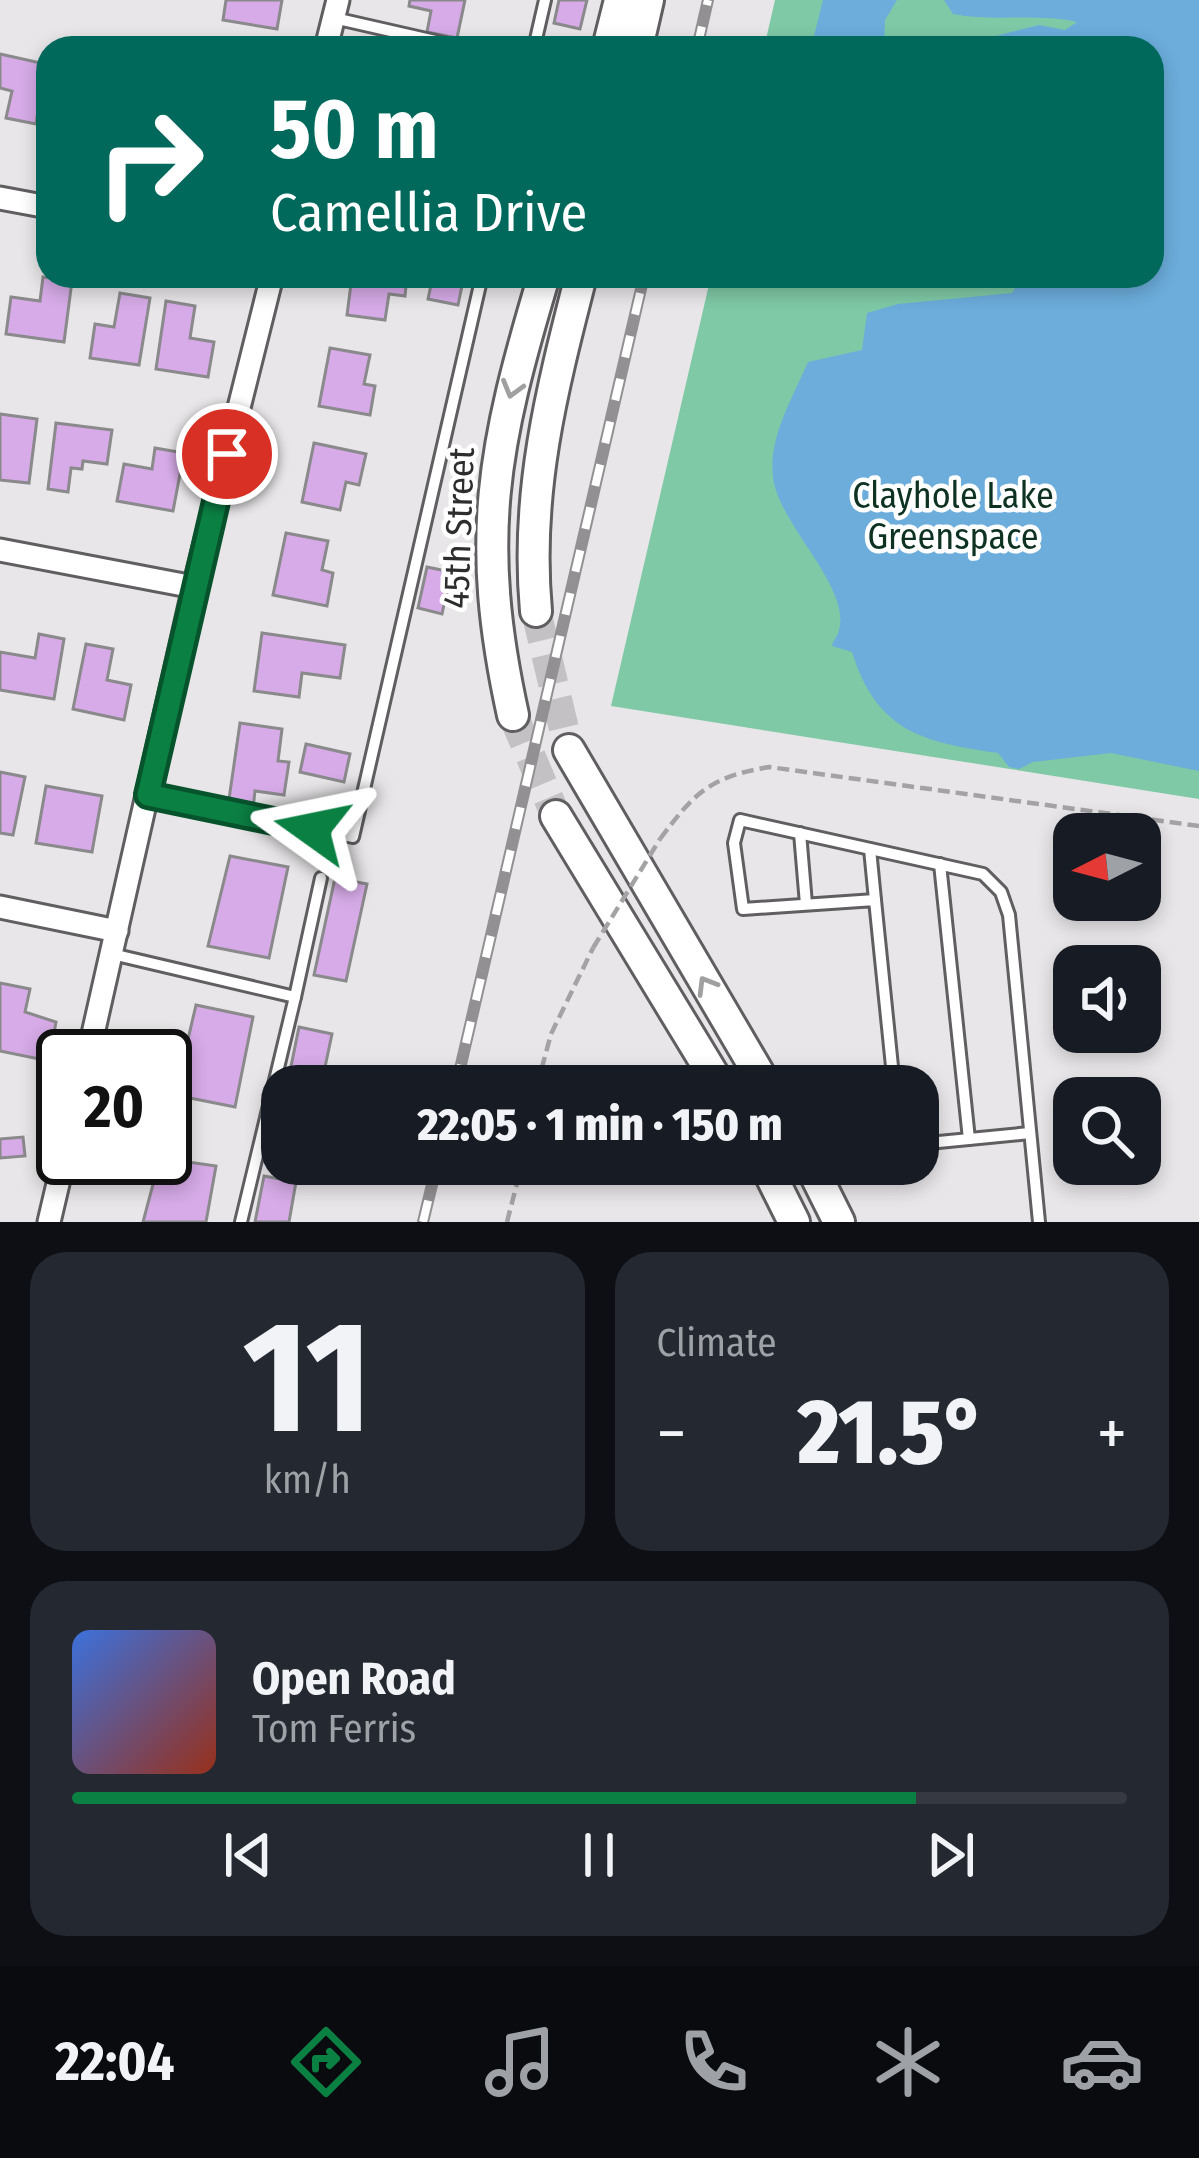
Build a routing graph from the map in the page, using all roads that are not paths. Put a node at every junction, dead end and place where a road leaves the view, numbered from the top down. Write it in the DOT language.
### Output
graph roads {
  1 [pos="545,0"];
  2 [pos="620,0"];
  3 [pos="648,0"];
  4 [pos="336,9"];
  5 [pos="426,36"];
  6 [pos="537,36"];
  7 [pos="611,36"];
  8 [pos="640,36"];
  9 [pos="0,198"];
  10 [pos="36,205"];
  11 [pos="269,288"];
  12 [pos="479,288"];
  13 [pos="541,288"];
  14 [pos="578,288"];
  15 [pos="0,550"];
  16 [pos="194,587"];
  17 [pos="536,611"];
  18 [pos="514,715"];
  19 [pos="569,750"];
  20 [pos="148,795"];
  21 [pos="556,816"];
  22 [pos="800,833"];
  23 [pos="870,849"];
  24 [pos="940,864"];
  25 [pos="321,878"];
  26 [pos="875,899"];
  27 [pos="806,904"];
  28 [pos="0,907"];
  29 [pos="118,931"];
  30 [pos="112,954"];
  31 [pos="295,997"];
  32 [pos="94,1029"];
  33 [pos="707,1065"];
  34 [pos="754,1065"];
  35 [pos="892,1065"];
  36 [pos="1030,1133"];
  37 [pos="969,1139"];
  38 [pos="939,1142"];
  39 [pos="58,1185"];
  40 [pos="776,1185"];
  41 [pos="820,1185"];
  42 [pos="49,1222"];
  43 [pos="241,1222"];
  44 [pos="794,1222"];
  45 [pos="839,1222"];
  46 [pos="1039,1222"];
  1 -- 6 [label="lane"];
  2 -- 7 [label="main road"];
  3 -- 8 [label="main road"];
  4 -- 5 [label="lane"];
  9 -- 10 [label="street"];
  11 -- 16 [label="street"];
  12 -- 20 [label="lane"];
  13 -- 18 [label="main road, 45th Street, one-way"];
  14 -- 17 [label="main road, 45th Street"];
  15 -- 16 [label="street"];
  16 -- 20 [label="street"];
  34 -- 19 [label="main road, one-way"];
  20 -- 29 [label="street"];
  21 -- 33 [label="main road"];
  22 -- 23 [label="lane"];
  22 -- 27 [label="lane"];
  22 -- 27 [label="lane"];
  23 -- 24 [label="lane"];
  23 -- 26 [label="lane"];
  24 -- 36 [label="lane"];
  24 -- 37 [label="lane"];
  25 -- 31 [label="lane"];
  26 -- 27 [label="lane"];
  26 -- 35 [label="lane"];
  28 -- 29 [label="street"];
  29 -- 30 [label="street"];
  30 -- 31 [label="lane"];
  30 -- 32 [label="street"];
  31 -- 43 [label="lane"];
  36 -- 37 [label="lane"];
  36 -- 46 [label="lane"];
  37 -- 38 [label="lane"];
  39 -- 42 [label="street"];
  40 -- 44 [label="main road"];
  41 -- 45 [label="main road"];
}
